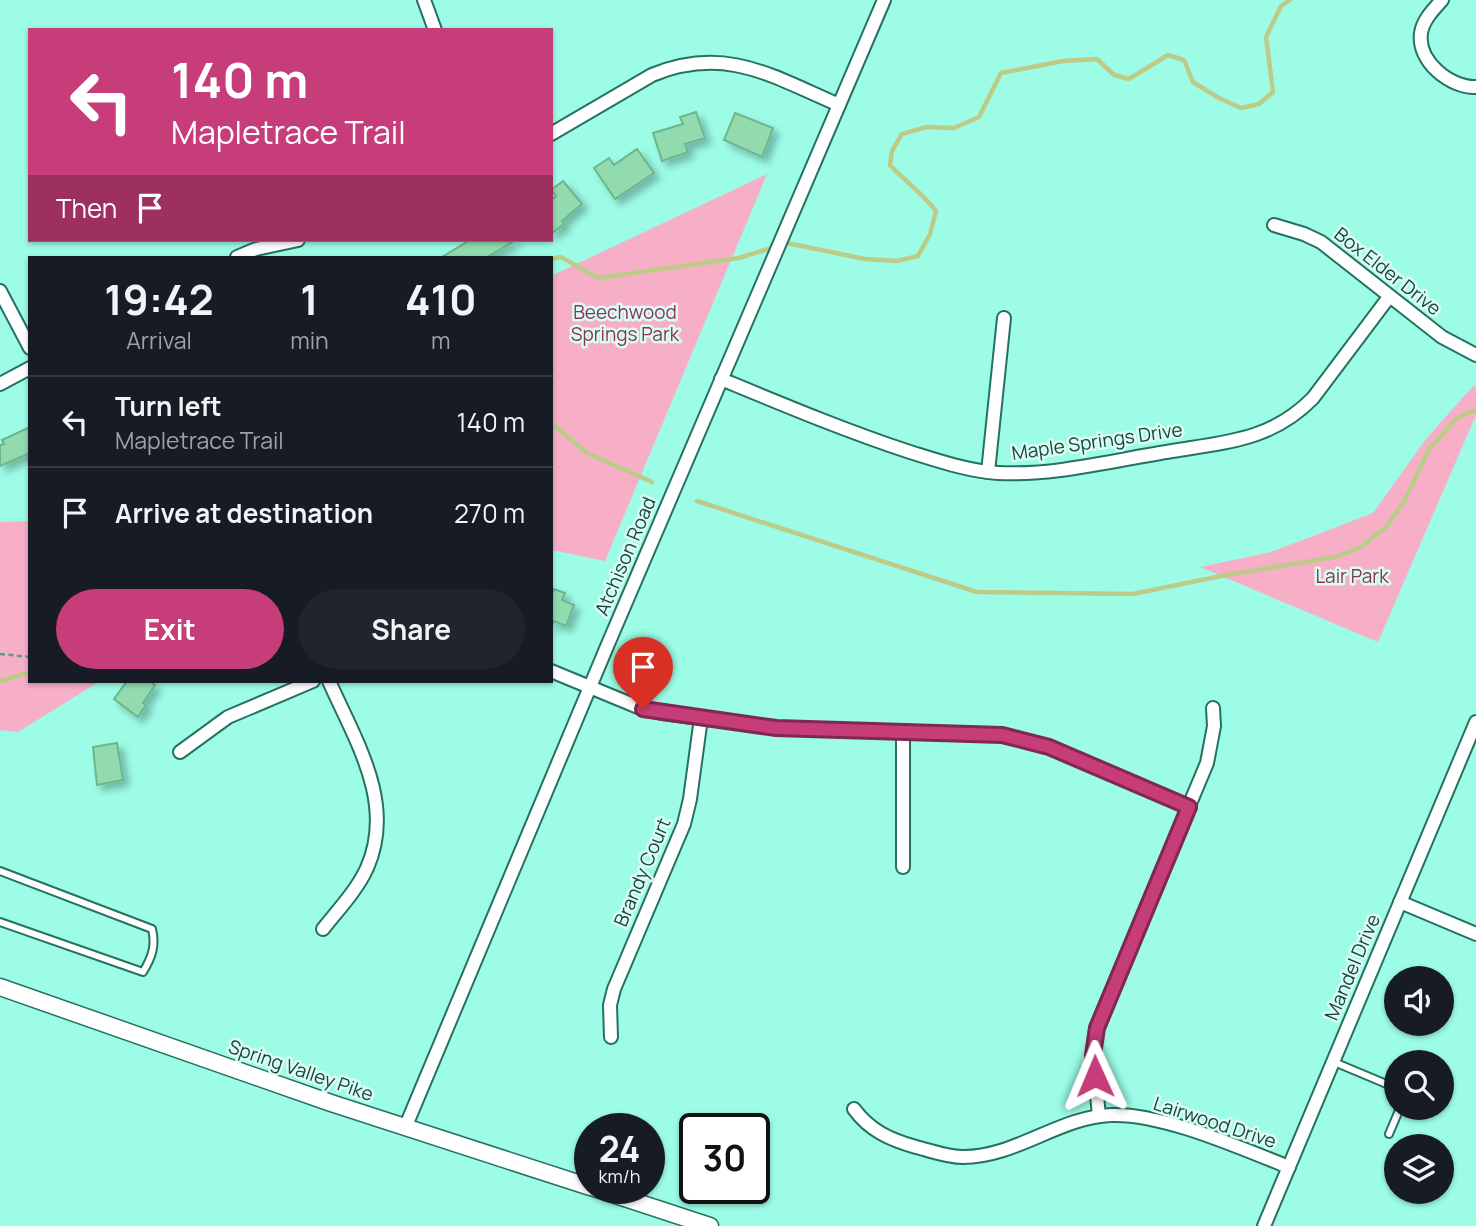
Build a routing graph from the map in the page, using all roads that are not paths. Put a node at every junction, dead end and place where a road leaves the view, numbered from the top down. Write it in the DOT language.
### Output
graph roads {
  1 [pos="424,0"];
  2 [pos="884,0"];
  3 [pos="1442,0"];
  4 [pos="434,28"];
  5 [pos="1476,88"];
  6 [pos="839,105"];
  7 [pos="553,133"];
  8 [pos="1273,225"];
  9 [pos="276,242"];
  10 [pos="254,244"];
  11 [pos="238,256"];
  12 [pos="0,291"];
  13 [pos="1389,297"];
  14 [pos="1004,318"];
  15 [pos="28,344"];
  16 [pos="1476,355"];
  17 [pos="28,369"];
  18 [pos="721,379"];
  19 [pos="0,384"];
  20 [pos="988,472"];
  21 [pos="553,672"];
  22 [pos="308,683"];
  23 [pos="330,683"];
  24 [pos="589,689"];
  25 [pos="1213,708"];
  26 [pos="701,718"];
  27 [pos="1476,722"];
  28 [pos="903,732"];
  29 [pos="180,752"];
  30 [pos="1189,807"];
  31 [pos="904,867"];
  32 [pos="0,871"];
  33 [pos="1400,902"];
  34 [pos="0,922"];
  35 [pos="323,929"];
  36 [pos="1476,934"];
  37 [pos="0,987"];
  38 [pos="611,1037"];
  39 [pos="1333,1061"];
  40 [pos="1384,1083"];
  41 [pos="854,1109"];
  42 [pos="1099,1116"];
  43 [pos="1395,1120"];
  44 [pos="405,1128"];
  45 [pos="1389,1134"];
  46 [pos="1289,1167"];
  47 [pos="574,1181"];
  48 [pos="643,1204"];
  49 [pos="710,1226"];
  50 [pos="1264,1226"];
  1 -- 4 [label="street"];
  2 -- 6 [label="street, Atchison Road"];
  3 -- 5 [label="street"];
  6 -- 7 [label="street"];
  6 -- 18 [label="street, Atchison Road"];
  8 -- 13 [label="street, Box Elder Drive"];
  9 -- 10 [label="street"];
  10 -- 11 [label="street"];
  12 -- 15 [label="street"];
  13 -- 16 [label="street, Box Elder Drive"];
  13 -- 20 [label="street, Maple Springs Drive"];
  14 -- 20 [label="street"];
  17 -- 19 [label="street"];
  18 -- 20 [label="street, Maple Springs Drive"];
  18 -- 24 [label="street, Atchison Road"];
  21 -- 24 [label="street"];
  22 -- 29 [label="street"];
  23 -- 35 [label="street"];
  24 -- 26 [label="street"];
  24 -- 44 [label="street, Atchison Road"];
  25 -- 30 [label="street"];
  26 -- 28 [label="street"];
  26 -- 38 [label="street, Brandy Court"];
  27 -- 33 [label="street, Mandel Drive"];
  28 -- 30 [label="street"];
  28 -- 31 [label="street"];
  30 -- 42 [label="street"];
  32 -- 34 [label="lane"];
  33 -- 36 [label="street"];
  33 -- 39 [label="street, Mandel Drive"];
  37 -- 44 [label="street, Spring Valley Pike"];
  39 -- 40 [label="lane"];
  39 -- 46 [label="street, Mandel Drive"];
  41 -- 42 [label="street, Lairwood Drive"];
  42 -- 46 [label="street, Lairwood Drive"];
  43 -- 45 [label="lane"];
  44 -- 47 [label="street, Spring Valley Pike"];
  46 -- 50 [label="street, Mandel Drive"];
  48 -- 49 [label="street, Spring Valley Pike"];
}
